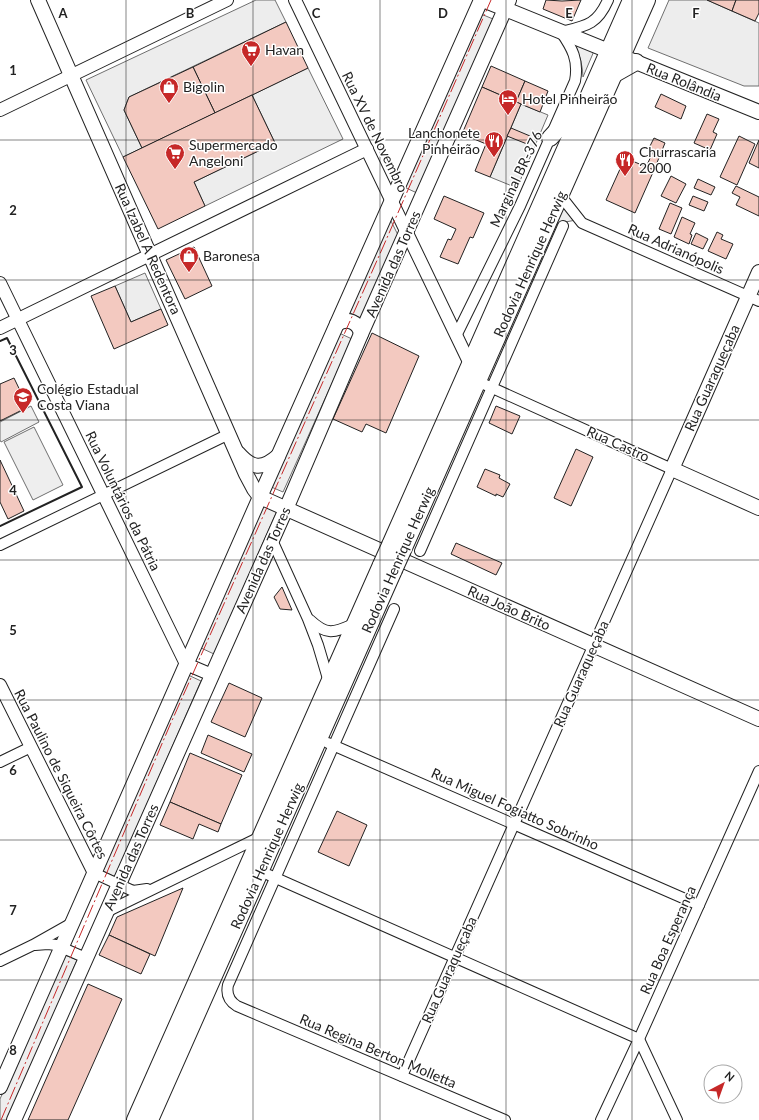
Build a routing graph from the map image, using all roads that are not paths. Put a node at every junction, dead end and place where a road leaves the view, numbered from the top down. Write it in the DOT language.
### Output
graph roads {
  1 [pos="38,0"];
  2 [pos="227,0"];
  3 [pos="295,0"];
  4 [pos="482,0"];
  5 [pos="608,0"];
  6 [pos="630,0"];
  7 [pos="646,0"];
  8 [pos="507,5"];
  9 [pos="561,32"];
  10 [pos="622,57"];
  11 [pos="72,75"];
  12 [pos="587,99"];
  13 [pos="0,110"];
  14 [pos="759,112"];
  15 [pos="550,138"];
  16 [pos="367,149"];
  17 [pos="560,195"];
  18 [pos="392,200"];
  19 [pos="582,223"];
  20 [pos="563,226"];
  21 [pos="545,230"];
  22 [pos="407,232"];
  23 [pos="150,254"];
  24 [pos="759,272"];
  25 [pos="0,283"];
  26 [pos="754,299"];
  27 [pos="18,319"];
  28 [pos="337,324"];
  29 [pos="0,328"];
  30 [pos="361,334"];
  31 [pos="456,336"];
  32 [pos="470,364"];
  33 [pos="485,385"];
  34 [pos="229,434"];
  35 [pos="236,452"];
  36 [pos="278,456"];
  37 [pos="672,468"];
  38 [pos="103,495"];
  39 [pos="260,497"];
  40 [pos="759,508"];
  41 [pos="286,509"];
  42 [pos="272,540"];
  43 [pos="0,545"];
  44 [pos="397,547"];
  45 [pos="420,551"];
  46 [pos="388,567"];
  47 [pos="394,609"];
  48 [pos="308,619"];
  49 [pos="356,623"];
  50 [pos="593,646"];
  51 [pos="186,664"];
  52 [pos="212,675"];
  53 [pos="329,683"];
  54 [pos="0,685"];
  55 [pos="759,720"];
  56 [pos="326,742"];
  57 [pos="31,747"];
  58 [pos="0,762"];
  59 [pos="759,770"];
  60 [pos="514,824"];
  61 [pos="260,837"];
  62 [pos="107,845"];
  63 [pos="81,848"];
  64 [pos="260,871"];
  65 [pos="94,874"];
  66 [pos="275,878"];
  67 [pos="119,885"];
  68 [pos="156,887"];
  69 [pos="699,905"];
  70 [pos="106,912"];
  71 [pos="72,923"];
  72 [pos="33,945"];
  73 [pos="62,947"];
  74 [pos="86,958"];
  75 [pos="455,958"];
  76 [pos="0,961"];
  77 [pos="639,1039"];
  78 [pos="402,1076"];
  79 [pos="0,1087"];
  80 [pos="14,1120"];
  81 [pos="135,1120"];
  82 [pos="150,1120"];
  83 [pos="505,1120"];
  84 [pos="601,1120"];
  85 [pos="677,1120"];
  1 -- 11 [label="main road, Rua Izabel A Redentora"];
  2 -- 11 [label="street"];
  3 -- 16 [label="street, Rua XV de Novembro"];
  4 -- 8 [label="main road, Rua Rolândia"];
  4 -- 18 [label="main road, Avenida das Torres"];
  5 -- 9 [label="street"];
  6 -- 10 [label="highway, Rodovia Henrique Herwig"];
  7 -- 10 [label="highway, Rodovia Henrique Herwig"];
  8 -- 9 [label="main road, Rua Rolândia"];
  8 -- 22 [label="main road, Avenida das Torres"];
  9 -- 10 [label="main road, Rua Rolândia"];
  9 -- 15 [label="street, Marginal BR-376"];
  10 -- 12 [label="highway, Rodovia Henrique Herwig"];
  10 -- 14 [label="main road, Rua Rolândia"];
  10 -- 17 [label="highway, Rodovia Henrique Herwig"];
  11 -- 13 [label="street"];
  11 -- 23 [label="main road, Rua Izabel A Redentora"];
  12 -- 15 [label="highway"];
  12 -- 32 [label="highway, Rodovia Henrique Herwig"];
  15 -- 31 [label="street, Marginal BR-376"];
  16 -- 18 [label="street, Rua XV de Novembro"];
  16 -- 23 [label="street"];
  17 -- 19 [label="street, Rua Adrianópolis"];
  17 -- 21 [label="highway, Rodovia Henrique Herwig"];
  18 -- 22 [label="street, Rua XV de Novembro"];
  18 -- 28 [label="main road, Avenida das Torres"];
  19 -- 20 [label="street"];
  19 -- 26 [label="street, Rua Adrianópolis"];
  20 -- 21 [label="street"];
  20 -- 33 [label="street"];
  21 -- 33 [label="highway, Rodovia Henrique Herwig"];
  22 -- 30 [label="main road, Avenida das Torres"];
  22 -- 31 [label="street, Rua XV de Novembro"];
  23 -- 27 [label="street"];
  23 -- 34 [label="main road, Rua Izabel A Redentora"];
  24 -- 26 [label="main road, Rua Guaraqueçaba"];
  25 -- 27 [label="street, Rua Voluntários da Pátria"];
  26 -- 37 [label="main road, Rua Guaraqueçaba"];
  27 -- 29 [label="street"];
  27 -- 38 [label="street, Rua Voluntários da Pátria"];
  28 -- 30 [label="main road"];
  28 -- 36 [label="main road, Avenida das Torres"];
  30 -- 41 [label="main road, Avenida das Torres"];
  31 -- 32 [label="street, Rua XV de Novembro"];
  32 -- 44 [label="highway, Rodovia Henrique Herwig"];
  33 -- 37 [label="street, Rua Castro"];
  33 -- 44 [label="highway, Rodovia Henrique Herwig"];
  33 -- 45 [label="street"];
  34 -- 35 [label="main road, Rua Izabel A Redentora"];
  34 -- 38 [label="street"];
  35 -- 36 [label="main road"];
  35 -- 39 [label="main road, Rua Izabel A Redentora"];
  36 -- 39 [label="main road, Avenida das Torres"];
  37 -- 40 [label="main road, Rua Castro"];
  37 -- 50 [label="street, Rua Guaraqueçaba"];
  38 -- 43 [label="street"];
  38 -- 51 [label="street, Rua Voluntários da Pátria"];
  39 -- 41 [label="main road, Rua João Brito"];
  39 -- 51 [label="main road, Avenida das Torres"];
  41 -- 42 [label="main road, Avenida das Torres"];
  41 -- 50 [label="main road, Rua João Brito"];
  42 -- 48 [label="street"];
  42 -- 52 [label="main road, Avenida das Torres"];
  44 -- 46 [label="highway, Rodovia Henrique Herwig, bridge"];
  46 -- 49 [label="highway, Rodovia Henrique Herwig"];
  46 -- 56 [label="highway, Rodovia Henrique Herwig"];
  47 -- 56 [label="street"];
  48 -- 49 [label="street"];
  48 -- 53 [label="street"];
  49 -- 53 [label="highway, Rodovia Henrique Herwig"];
  50 -- 55 [label="main road, Rua João Brito"];
  50 -- 60 [label="street, Rua Guaraqueçaba"];
  51 -- 52 [label="street"];
  51 -- 62 [label="main road, Avenida das Torres"];
  52 -- 67 [label="main road, Avenida das Torres"];
  53 -- 61 [label="highway, Rodovia Henrique Herwig"];
  54 -- 57 [label="street, Rua Paulino de Siqueira Côrtes"];
  56 -- 60 [label="street, Rua Miguel Fogiatto Sobrinho"];
  56 -- 64 [label="highway, Rodovia Henrique Herwig"];
  56 -- 66 [label="street"];
  57 -- 58 [label="street"];
  57 -- 63 [label="street, Rua Paulino de Siqueira Côrtes"];
  59 -- 69 [label="street, Rua Boa Esperança"];
  60 -- 69 [label="street, Rua Miguel Fogiatto Sobrinho"];
  60 -- 75 [label="street, Rua Guaraqueçaba"];
  61 -- 68 [label="street"];
  61 -- 81 [label="highway, Rodovia Henrique Herwig"];
  62 -- 63 [label="street"];
  62 -- 65 [label="main road, Avenida das Torres"];
  63 -- 65 [label="street, Rua Paulino de Siqueira Côrtes"];
  64 -- 66 [label="street"];
  64 -- 82 [label="highway, Rodovia Henrique Herwig"];
  65 -- 67 [label="street, Rua Paulino de Siqueira Côrtes"];
  65 -- 71 [label="main road, Avenida das Torres"];
  66 -- 75 [label="street"];
  66 -- 78 [label="street, Rua Regina Berton Molletta"];
  67 -- 68 [label="street, Rua Paulino de Siqueira Côrtes"];
  67 -- 70 [label="main road, Avenida das Torres"];
  68 -- 70 [label="street"];
  69 -- 77 [label="street, Rua Boa Esperança"];
  70 -- 74 [label="main road, Avenida das Torres"];
  71 -- 72 [label="street"];
  71 -- 73 [label="main road, Avenida das Torres"];
  72 -- 73 [label="street"];
  72 -- 76 [label="street"];
  73 -- 74 [label="street"];
  73 -- 79 [label="main road, Avenida das Torres"];
  74 -- 80 [label="main road, Avenida das Torres"];
  75 -- 77 [label="street"];
  75 -- 78 [label="street, Rua Guaraqueçaba"];
  77 -- 84 [label="street, Rua Boa Esperança"];
  77 -- 85 [label="street"];
  78 -- 83 [label="street, Rua Regina Berton Molletta"];
}
